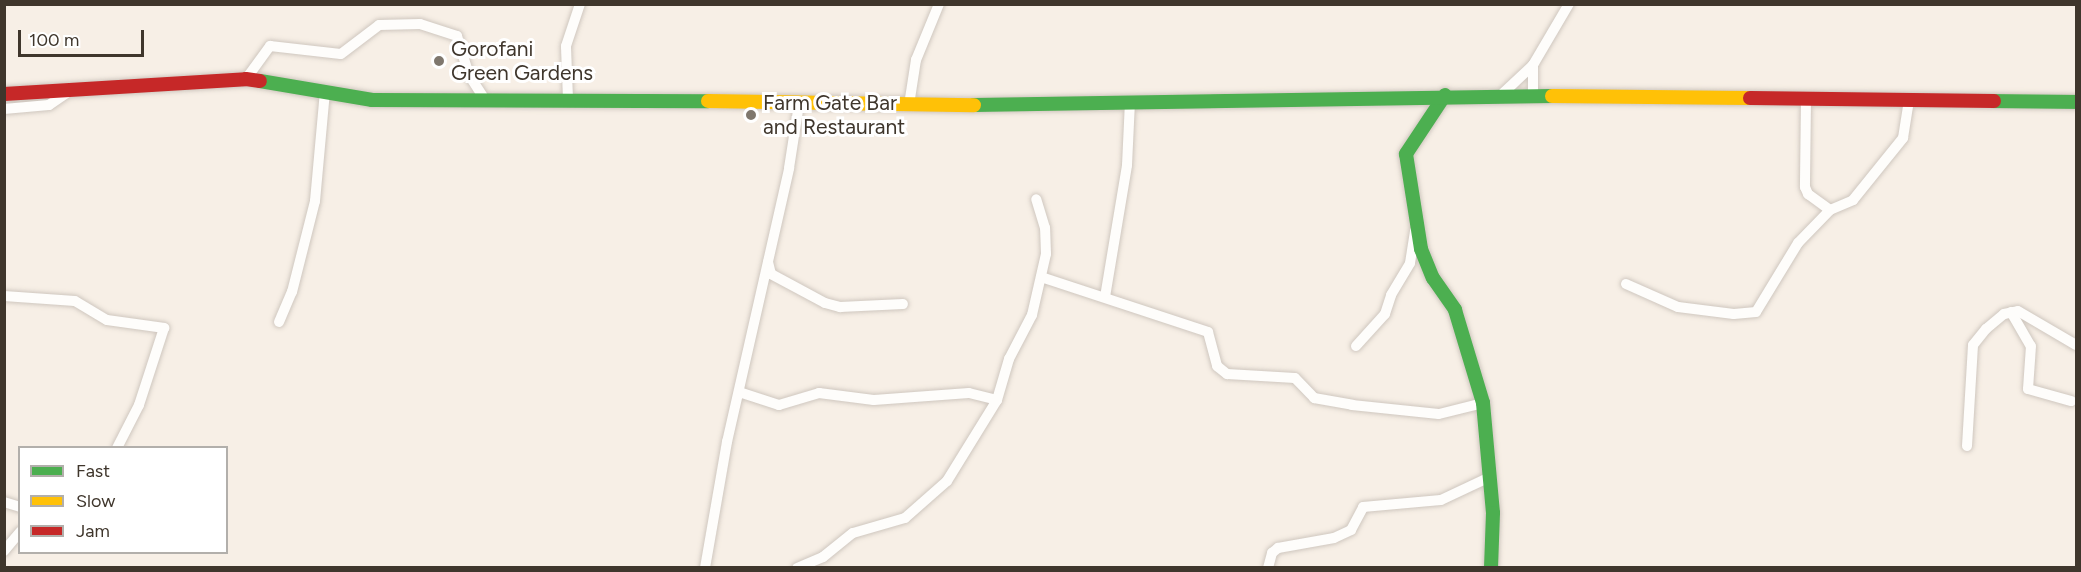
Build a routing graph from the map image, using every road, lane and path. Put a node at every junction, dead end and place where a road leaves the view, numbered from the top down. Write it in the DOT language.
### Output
graph roads {
  1 [pos="579,4"];
  2 [pos="939,4"];
  3 [pos="1569,4"];
  4 [pos="1533,65"];
  5 [pos="246,79"];
  6 [pos="325,92"];
  7 [pos="67,93"];
  8 [pos="4,94"];
  9 [pos="1445,95"];
  10 [pos="1533,95"];
  11 [pos="1499,97"];
  12 [pos="568,99"];
  13 [pos="1806,100"];
  14 [pos="1909,100"];
  15 [pos="486,101"];
  16 [pos="1130,102"];
  17 [pos="2076,102"];
  18 [pos="799,104"];
  19 [pos="909,105"];
  20 [pos="4,109"];
  21 [pos="1036,199"];
  22 [pos="1830,210"];
  23 [pos="1416,227"];
  24 [pos="768,261"];
  25 [pos="1041,277"];
  26 [pos="1626,284"];
  27 [pos="4,296"];
  28 [pos="1105,297"];
  29 [pos="903,304"];
  30 [pos="2011,312"];
  31 [pos="279,322"];
  32 [pos="2076,345"];
  33 [pos="1356,346"];
  34 [pos="739,392"];
  35 [pos="998,400"];
  36 [pos="2071,401"];
  37 [pos="1483,403"];
  38 [pos="118,446"];
  39 [pos="1967,446"];
  40 [pos="1490,477"];
  41 [pos="18,534"];
  42 [pos="4,551"];
  43 [pos="705,567"];
  44 [pos="797,567"];
  45 [pos="1268,567"];
  46 [pos="1491,567"];
  1 -- 12 [label="street"];
  2 -- 19 [label="street"];
  3 -- 4 [label="street"];
  4 -- 10 [label="street"];
  4 -- 11 [label="street"];
  5 -- 6 [label="street"];
  5 -- 7 [label="street"];
  5 -- 15 [label="street"];
  6 -- 15 [label="street"];
  6 -- 31 [label="street"];
  7 -- 8 [label="street"];
  7 -- 20 [label="street"];
  9 -- 11 [label="street"];
  9 -- 16 [label="street"];
  9 -- 23 [label="street"];
  10 -- 11 [label="street"];
  10 -- 13 [label="street"];
  12 -- 15 [label="street"];
  12 -- 18 [label="street"];
  13 -- 14 [label="street"];
  13 -- 22 [label="street"];
  14 -- 17 [label="street"];
  14 -- 22 [label="street"];
  16 -- 19 [label="street"];
  16 -- 28 [label="street"];
  18 -- 19 [label="street"];
  18 -- 24 [label="street"];
  21 -- 25 [label="street"];
  22 -- 26 [label="street"];
  23 -- 33 [label="street"];
  23 -- 37 [label="street"];
  24 -- 29 [label="street"];
  24 -- 34 [label="street"];
  25 -- 28 [label="street"];
  25 -- 35 [label="street"];
  27 -- 38 [label="street"];
  28 -- 37 [label="street"];
  30 -- 32 [label="street"];
  30 -- 36 [label="street"];
  30 -- 39 [label="street"];
  34 -- 35 [label="street"];
  34 -- 43 [label="street"];
  35 -- 44 [label="street"];
  37 -- 40 [label="street"];
  40 -- 45 [label="street"];
  40 -- 46 [label="street"];
  41 -- 42 [label="street"];
}
